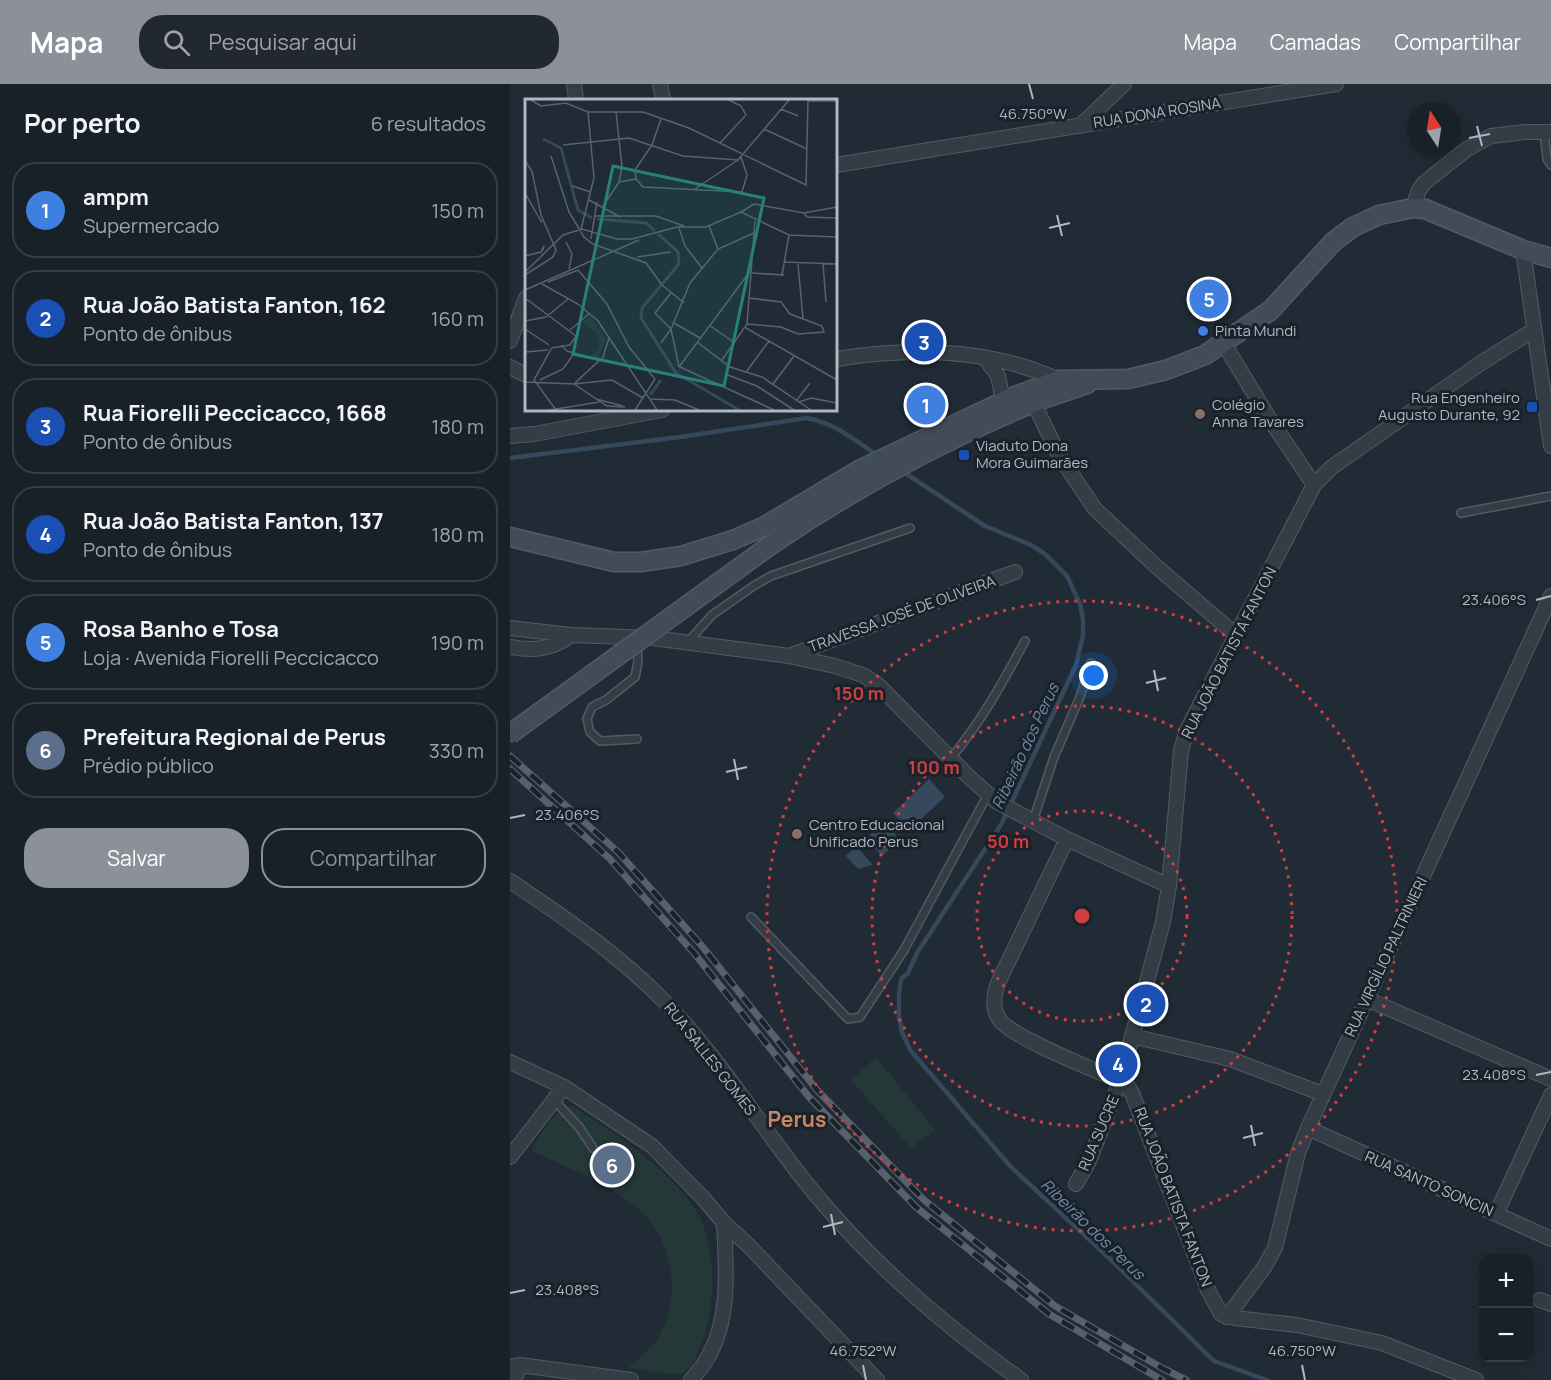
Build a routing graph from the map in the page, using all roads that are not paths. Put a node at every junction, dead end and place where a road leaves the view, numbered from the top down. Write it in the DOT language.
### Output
graph roads {
  1 [pos="574,84"];
  2 [pos="660,84"];
  3 [pos="1124,84"];
  4 [pos="1336,84"];
  5 [pos="576,99"];
  6 [pos="663,99"];
  7 [pos="1080,126"];
  8 [pos="1547,132"];
  9 [pos="837,165"];
  10 [pos="1551,165"];
  11 [pos="1413,208"];
  12 [pos="1523,250"];
  13 [pos="1551,258"];
  14 [pos="525,301"];
  15 [pos="1534,330"];
  16 [pos="510,340"];
  17 [pos="1224,344"];
  18 [pos="984,357"];
  19 [pos="837,359"];
  20 [pos="510,367"];
  21 [pos="525,374"];
  22 [pos="1059,380"];
  23 [pos="1094,381"];
  24 [pos="1030,397"];
  25 [pos="1548,400"];
  26 [pos="1003,401"];
  27 [pos="642,411"];
  28 [pos="623,412"];
  29 [pos="510,436"];
  30 [pos="1551,446"];
  31 [pos="908,454"];
  32 [pos="880,469"];
  33 [pos="1314,485"];
  34 [pos="1551,496"];
  35 [pos="1461,513"];
  36 [pos="910,528"];
  37 [pos="510,537"];
  38 [pos="1015,572"];
  39 [pos="1551,596"];
  40 [pos="510,628"];
  41 [pos="571,635"];
  42 [pos="1237,636"];
  43 [pos="639,638"];
  44 [pos="1025,641"];
  45 [pos="687,643"];
  46 [pos="510,647"];
  47 [pos="789,656"];
  48 [pos="1091,663"];
  49 [pos="510,734"];
  50 [pos="637,739"];
  51 [pos="951,758"];
  52 [pos="993,798"];
  53 [pos="1032,821"];
  54 [pos="1066,839"];
  55 [pos="510,881"];
  56 [pos="1169,886"];
  57 [pos="751,917"];
  58 [pos="1367,999"];
  59 [pos="1132,1036"];
  60 [pos="510,1062"];
  61 [pos="1551,1079"];
  62 [pos="1120,1081"];
  63 [pos="564,1087"];
  64 [pos="1323,1094"];
  65 [pos="1551,1095"];
  66 [pos="554,1100"];
  67 [pos="1308,1128"];
  68 [pos="593,1148"];
  69 [pos="510,1157"];
  70 [pos="1076,1184"];
  71 [pos="1496,1214"];
  72 [pos="724,1223"];
  73 [pos="1551,1239"];
  74 [pos="1227,1317"];
  75 [pos="515,1366"];
  76 [pos="514,1380"];
  77 [pos="631,1380"];
  78 [pos="692,1380"];
  79 [pos="877,1380"];
  80 [pos="1021,1380"];
  81 [pos="1476,1380"];
  1 -- 5 [label="street"];
  2 -- 6 [label="street"];
  3 -- 7 [label="street"];
  4 -- 7 [label="street, RUA DONA ROSINA"];
  7 -- 9 [label="street, RUA DONA ROSINA"];
  8 -- 10 [label="lane"];
  8 -- 11 [label="street"];
  11 -- 12 [label="main road"];
  11 -- 17 [label="main road"];
  12 -- 13 [label="main road"];
  12 -- 15 [label="street"];
  14 -- 16 [label="street"];
  15 -- 25 [label="street"];
  15 -- 33 [label="street, RUA JOÃO BATISTA FANTON"];
  17 -- 23 [label="main road"];
  17 -- 33 [label="street"];
  18 -- 19 [label="street"];
  18 -- 22 [label="street"];
  18 -- 26 [label="street"];
  20 -- 21 [label="street"];
  22 -- 23 [label="main road"];
  22 -- 24 [label="main road"];
  23 -- 24 [label="main road"];
  24 -- 26 [label="main road"];
  24 -- 31 [label="main road"];
  24 -- 42 [label="street"];
  25 -- 30 [label="street"];
  26 -- 31 [label="main road"];
  27 -- 28 [label="street"];
  28 -- 29 [label="street"];
  31 -- 32 [label="main road"];
  32 -- 37 [label="main road"];
  32 -- 43 [label="main road, bridge"];
  33 -- 42 [label="street, RUA JOÃO BATISTA FANTON"];
  34 -- 35 [label="lane"];
  36 -- 45 [label="lane"];
  38 -- 47 [label="street, TRAVESSA JOSÉ DE OLIVEIRA"];
  39 -- 58 [label="street, RUA VIRGÍLIO PALTRINIERI"];
  40 -- 41 [label="street"];
  41 -- 43 [label="street"];
  41 -- 46 [label="street"];
  42 -- 56 [label="street, RUA JOÃO BATISTA FANTON"];
  43 -- 45 [label="street"];
  43 -- 49 [label="main road, bridge"];
  43 -- 50 [label="lane"];
  44 -- 51 [label="lane"];
  45 -- 47 [label="street"];
  47 -- 51 [label="street"];
  48 -- 53 [label="lane"];
  51 -- 52 [label="street"];
  52 -- 53 [label="street"];
  52 -- 57 [label="lane"];
  53 -- 54 [label="street"];
  54 -- 56 [label="street"];
  54 -- 62 [label="street"];
  55 -- 80 [label="street, RUA SALLES GOMES"];
  56 -- 59 [label="street, RUA JOÃO BATISTA FANTON"];
  58 -- 61 [label="street"];
  58 -- 64 [label="street, RUA VIRGÍLIO PALTRINIERI"];
  59 -- 62 [label="street, RUA JOÃO BATISTA FANTON"];
  59 -- 64 [label="street"];
  60 -- 63 [label="street"];
  62 -- 70 [label="street, RUA SUCRE"];
  62 -- 74 [label="street, RUA JOÃO BATISTA FANTON"];
  63 -- 66 [label="street"];
  63 -- 72 [label="street"];
  64 -- 67 [label="street, RUA VIRGÍLIO PALTRINIERI"];
  65 -- 71 [label="street"];
  66 -- 68 [label="lane"];
  66 -- 69 [label="street"];
  67 -- 71 [label="street, RUA SANTO SONCIN"];
  67 -- 74 [label="street, RUA VIRGÍLIO PALTRINIERI"];
  71 -- 73 [label="street, RUA SANTO SONCIN"];
  72 -- 78 [label="street"];
  72 -- 79 [label="street"];
  74 -- 81 [label="street"];
  75 -- 76 [label="street"];
  75 -- 77 [label="street"];
}
